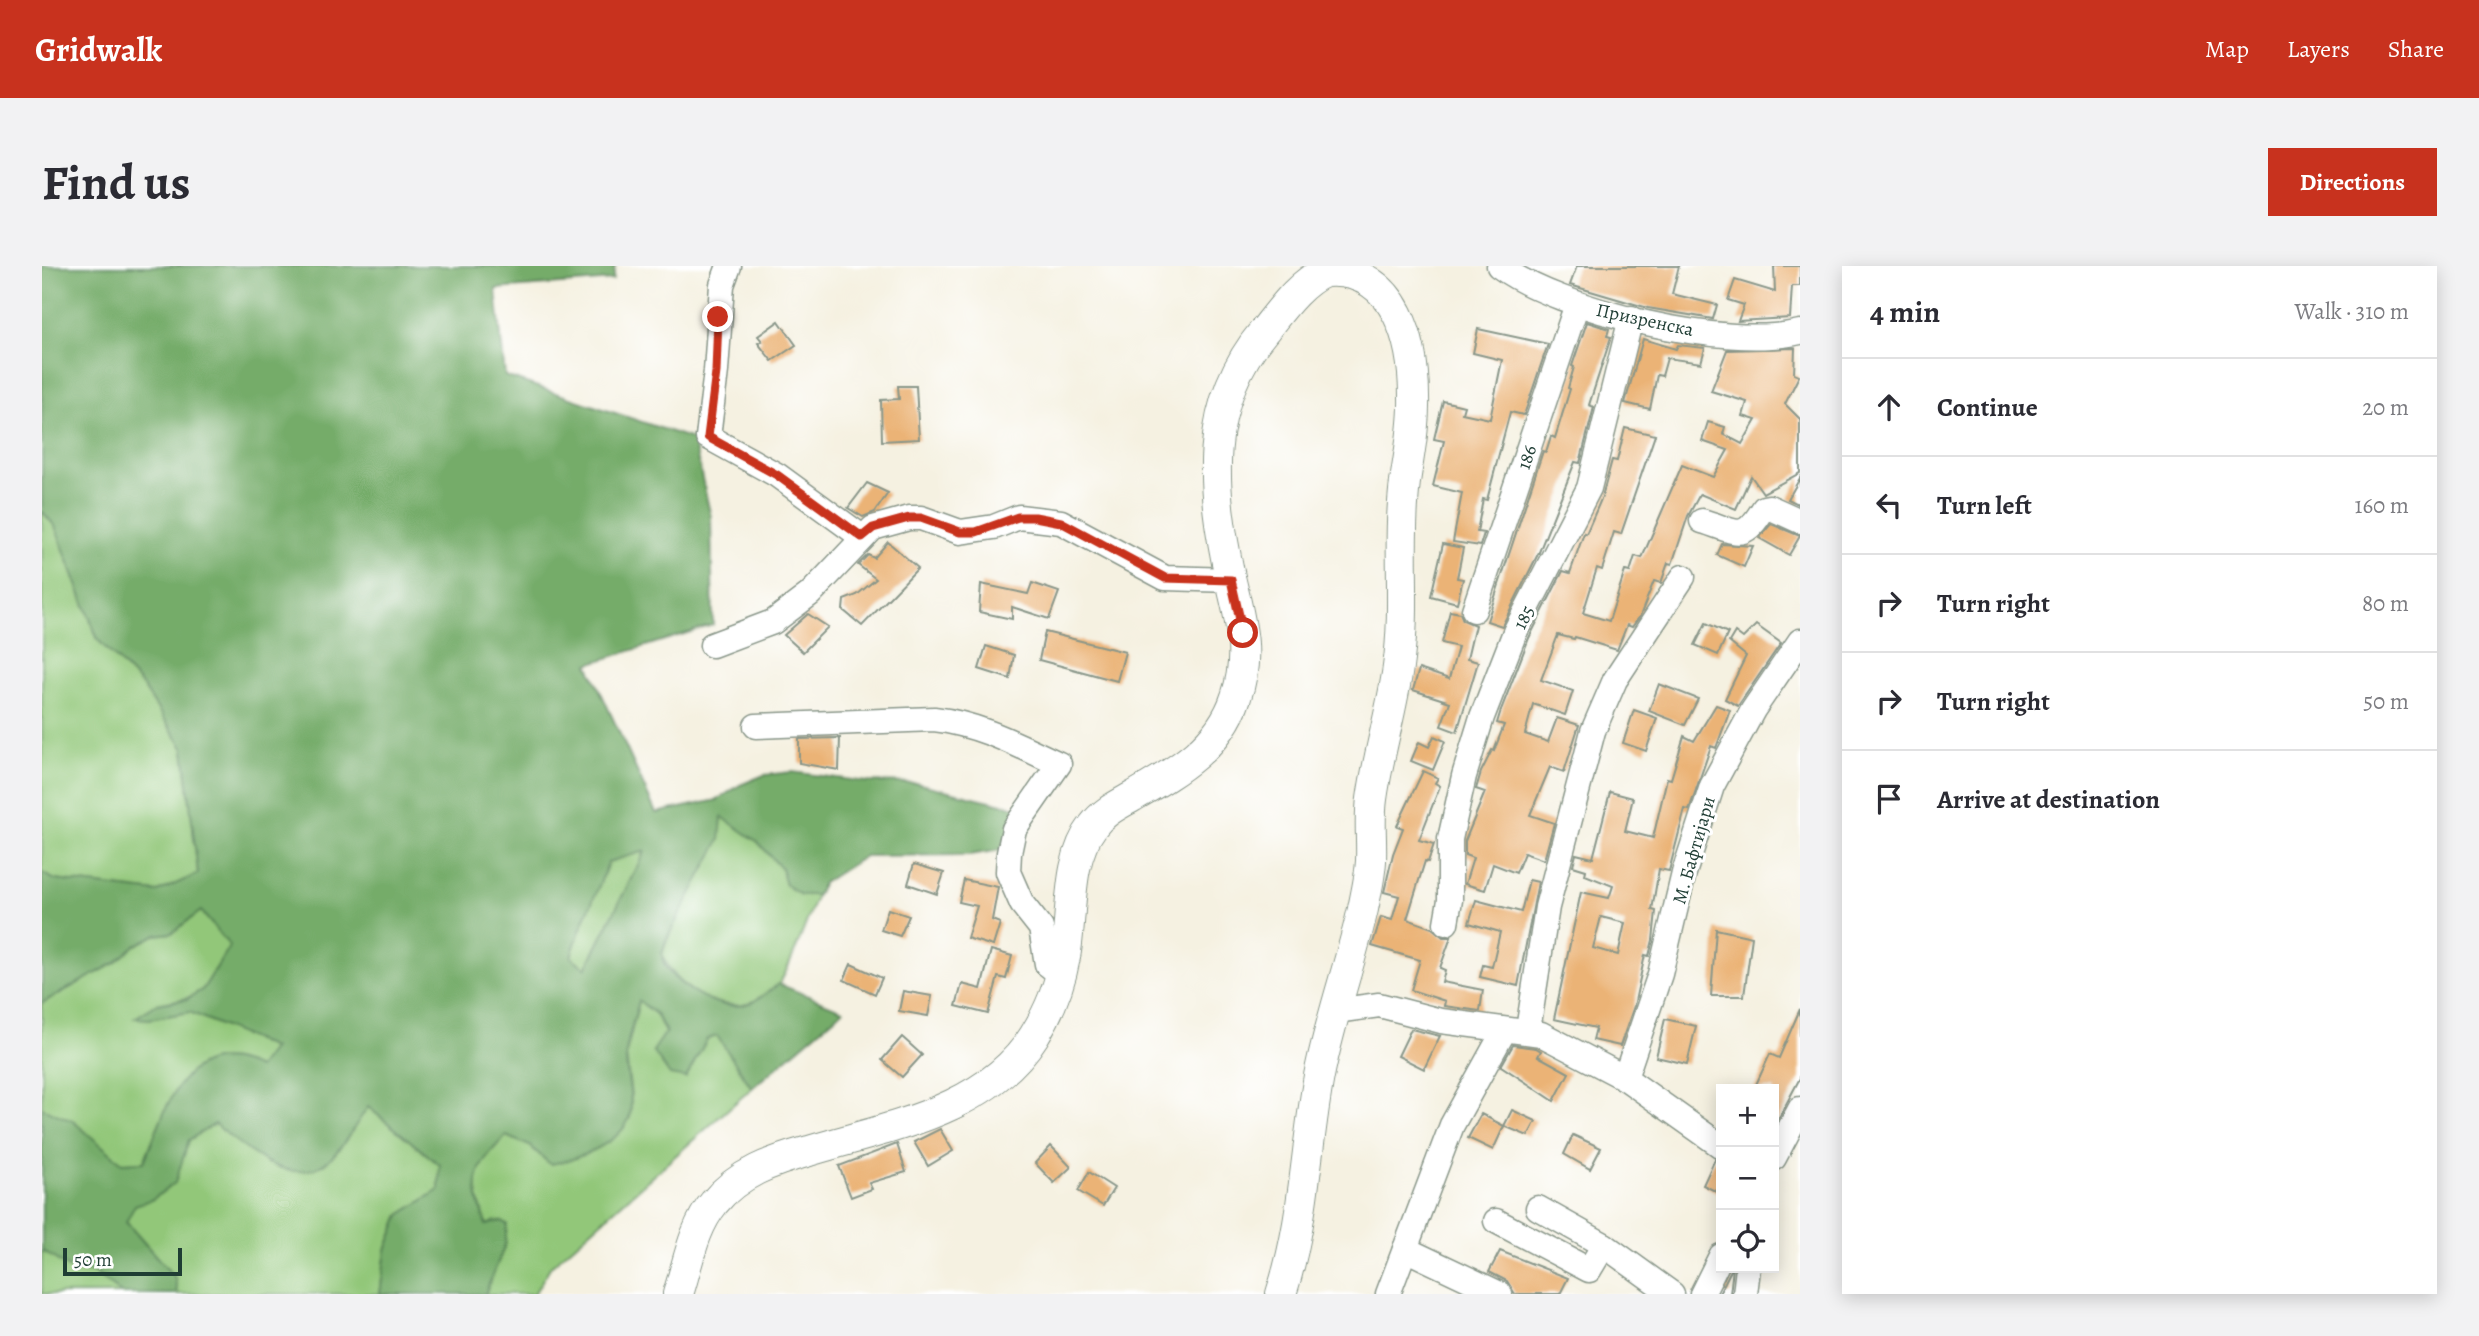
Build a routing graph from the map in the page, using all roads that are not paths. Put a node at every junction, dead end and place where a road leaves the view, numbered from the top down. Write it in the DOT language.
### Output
graph roads {
  1 [pos="729,266"];
  2 [pos="1499,266"];
  3 [pos="1577,304"];
  4 [pos="1630,318"];
  5 [pos="1800,332"];
  6 [pos="1702,521"];
  7 [pos="1800,521"];
  8 [pos="862,537"];
  9 [pos="1683,577"];
  10 [pos="1231,580"];
  11 [pos="1474,610"];
  12 [pos="1800,640"];
  13 [pos="712,645"];
  14 [pos="756,726"];
  15 [pos="1446,923"];
  16 [pos="1061,975"];
  17 [pos="1335,1011"];
  18 [pos="1516,1030"];
  19 [pos="1625,1078"];
  20 [pos="1800,1109"];
  21 [pos="1716,1142"];
  22 [pos="1779,1149"];
  23 [pos="1538,1208"];
  24 [pos="1496,1221"];
  25 [pos="1604,1245"];
  26 [pos="1405,1249"];
  27 [pos="1716,1266"];
  28 [pos="1747,1273"];
  29 [pos="678,1294"];
  30 [pos="1281,1294"];
  31 [pos="1388,1294"];
  32 [pos="1500,1294"];
  33 [pos="1672,1294"];
  34 [pos="1702,1294"];
  35 [pos="1745,1294"];
  1 -- 8 [label="street"];
  2 -- 3 [label="street, Призренска"];
  3 -- 4 [label="street, Призренска"];
  3 -- 11 [label="street, 186"];
  4 -- 5 [label="street, Призренска"];
  4 -- 15 [label="street, 185"];
  6 -- 7 [label="street"];
  8 -- 10 [label="street"];
  8 -- 13 [label="street"];
  9 -- 18 [label="street"];
  10 -- 16 [label="main road"];
  10 -- 17 [label="main road"];
  12 -- 19 [label="street, М. Бафтијари"];
  14 -- 16 [label="street"];
  16 -- 29 [label="main road"];
  17 -- 18 [label="street"];
  17 -- 30 [label="main road"];
  18 -- 19 [label="street"];
  18 -- 26 [label="street"];
  19 -- 21 [label="street"];
  20 -- 22 [label="street"];
  23 -- 25 [label="street"];
  24 -- 25 [label="street"];
  25 -- 33 [label="street"];
  26 -- 31 [label="street"];
  26 -- 32 [label="street"];
  27 -- 34 [label="street"];
  28 -- 35 [label="street"];
}
